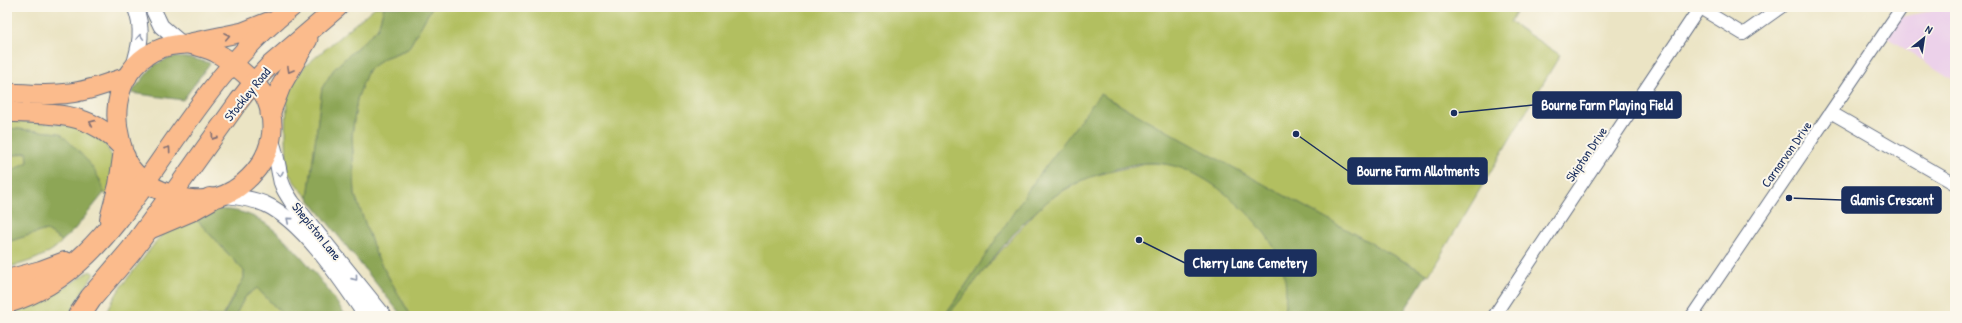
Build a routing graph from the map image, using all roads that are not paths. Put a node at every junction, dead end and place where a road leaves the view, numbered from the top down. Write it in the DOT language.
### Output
graph roads {
  1 [pos="135,7"];
  2 [pos="152,7"];
  3 [pos="338,7"];
  4 [pos="1781,7"];
  5 [pos="1902,7"];
  6 [pos="1700,8"];
  7 [pos="289,9"];
  8 [pos="317,24"];
  9 [pos="185,44"];
  10 [pos="231,64"];
  11 [pos="130,72"];
  12 [pos="253,83"];
  13 [pos="7,93"];
  14 [pos="7,112"];
  15 [pos="1832,113"];
  16 [pos="270,114"];
  17 [pos="270,136"];
  18 [pos="123,152"];
  19 [pos="146,181"];
  20 [pos="1955,184"];
  21 [pos="172,195"];
  22 [pos="217,197"];
  23 [pos="148,229"];
  24 [pos="106,234"];
  25 [pos="131,251"];
  26 [pos="83,257"];
  27 [pos="7,281"];
  28 [pos="7,302"];
  29 [pos="80,316"];
  30 [pos="96,316"];
  31 [pos="366,316"];
  32 [pos="384,316"];
  33 [pos="1494,316"];
  34 [pos="1692,316"];
  11 -- 1 [label="street, one-way"];
  2 -- 9 [label="street"];
  3 -- 8 [label="main road, Stockley Road"];
  4 -- 6 [label="street"];
  5 -- 15 [label="street, Carnarvon Drive"];
  6 -- 33 [label="street, Skipton Drive"];
  9 -- 7 [label="main road, one-way"];
  7 -- 10 [label="main road"];
  8 -- 12 [label="main road, Stockley Road"];
  8 -- 16 [label="main road, one-way"];
  9 -- 10 [label="main road"];
  9 -- 11 [label="main road"];
  10 -- 12 [label="main road"];
  19 -- 10 [label="main road, one-way"];
  11 -- 13 [label="main road"];
  11 -- 18 [label="main road"];
  12 -- 16 [label="main road"];
  12 -- 21 [label="main road, Stockley Road, one-way"];
  18 -- 14 [label="main road, one-way"];
  15 -- 20 [label="street"];
  15 -- 34 [label="street, Carnarvon Drive"];
  16 -- 17 [label="main road"];
  17 -- 22 [label="main road"];
  17 -- 32 [label="street, Shepiston Lane, one-way"];
  18 -- 19 [label="main road"];
  18 -- 24 [label="highway"];
  19 -- 21 [label="main road"];
  19 -- 24 [label="highway"];
  21 -- 22 [label="main road"];
  21 -- 23 [label="highway"];
  22 -- 23 [label="highway"];
  31 -- 22 [label="street, Shepiston Lane, one-way"];
  23 -- 25 [label="highway"];
  24 -- 26 [label="highway"];
  25 -- 29 [label="highway"];
  25 -- 30 [label="highway"];
  26 -- 27 [label="highway"];
  26 -- 28 [label="highway"];
}
